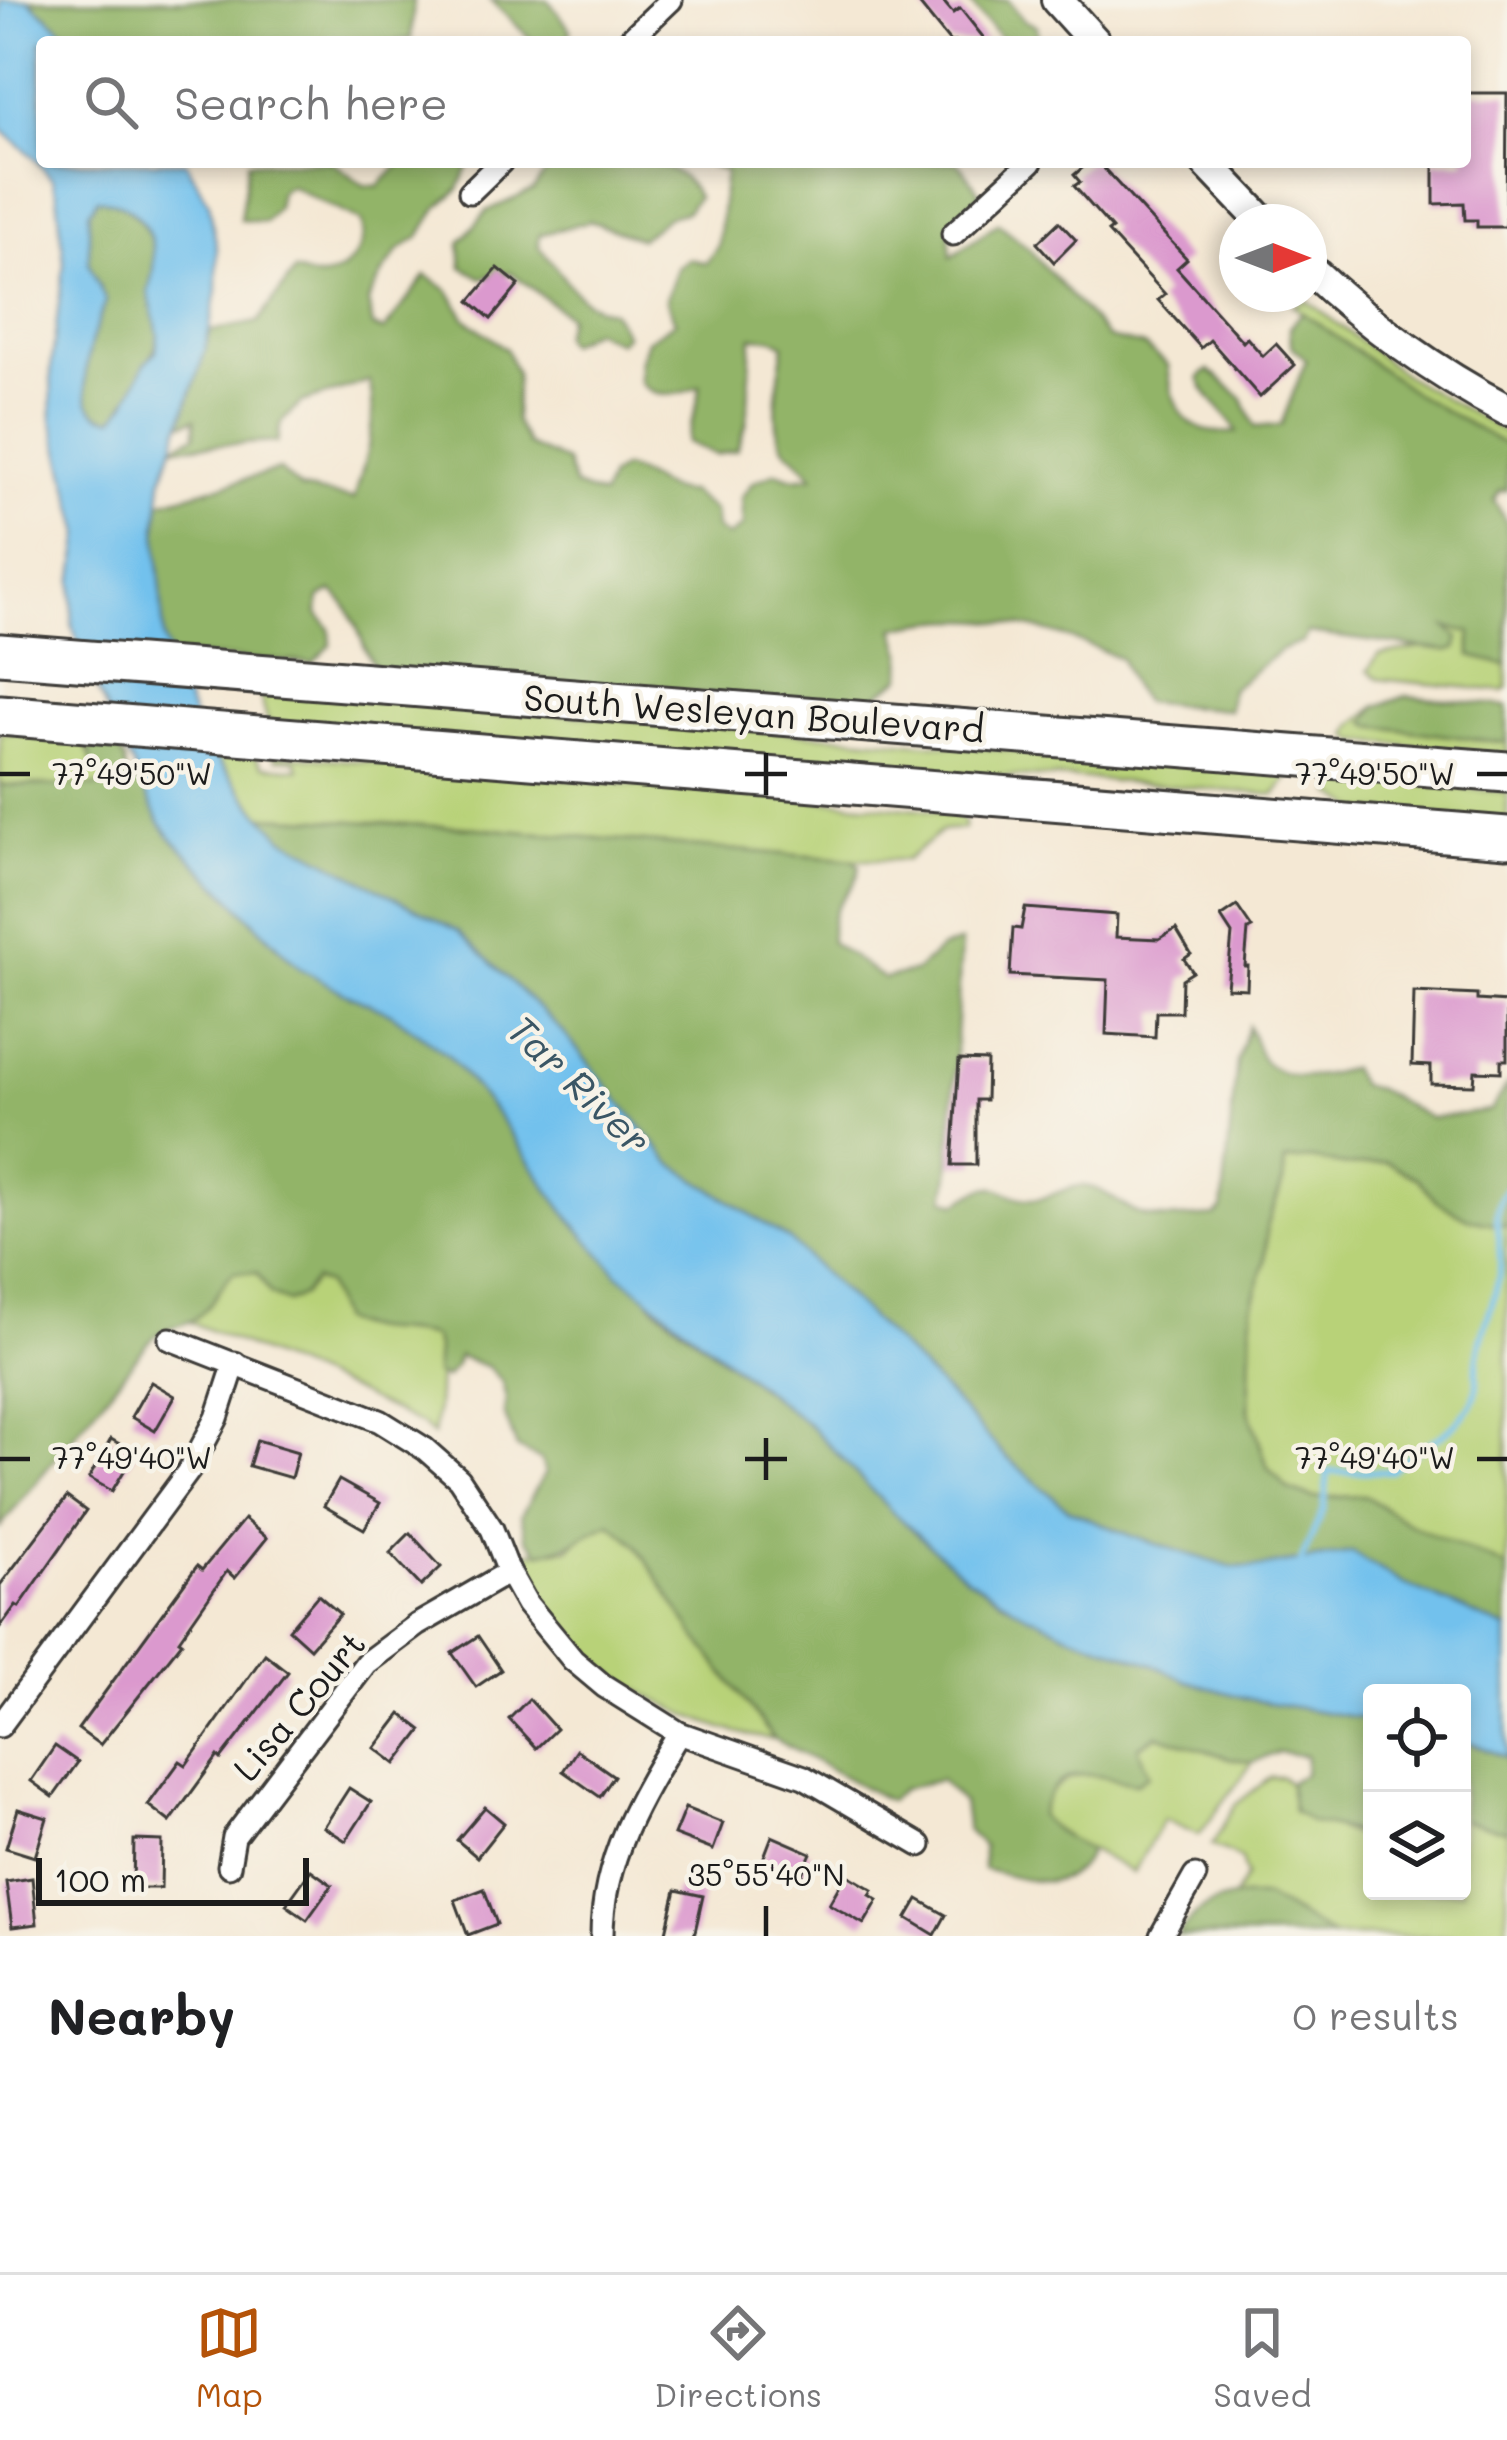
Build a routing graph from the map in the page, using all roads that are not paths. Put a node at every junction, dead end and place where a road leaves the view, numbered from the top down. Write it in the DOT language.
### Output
graph roads {
  1 [pos="671,0"];
  2 [pos="1057,0"];
  3 [pos="633,36"];
  4 [pos="1089,36"];
  5 [pos="495,168"];
  6 [pos="1024,168"];
  7 [pos="1213,168"];
  8 [pos="470,191"];
  9 [pos="1246,204"];
  10 [pos="953,234"];
  11 [pos="1327,284"];
  12 [pos="1507,410"];
  13 [pos="11,655"];
  14 [pos="19,717"];
  15 [pos="1315,755"];
  16 [pos="1507,772"];
  17 [pos="1309,818"];
  18 [pos="1507,837"];
  19 [pos="170,1339"];
  20 [pos="235,1363"];
  21 [pos="508,1572"];
  22 [pos="0,1726"];
  23 [pos="679,1733"];
  24 [pos="920,1845"];
  25 [pos="229,1867"];
  26 [pos="1195,1876"];
  27 [pos="602,1936"];
  28 [pos="1161,1936"];
  1 -- 3 [label="street"];
  2 -- 4 [label="main road"];
  5 -- 8 [label="street"];
  6 -- 10 [label="street"];
  7 -- 9 [label="main road"];
  11 -- 12 [label="main road"];
  13 -- 15 [label="highway, South Wesleyan Boulevard"];
  14 -- 17 [label="highway, South Wesleyan Boulevard"];
  15 -- 16 [label="highway, South Wesleyan Boulevard"];
  15 -- 17 [label="highway"];
  17 -- 18 [label="highway, South Wesleyan Boulevard"];
  19 -- 20 [label="street"];
  20 -- 21 [label="street"];
  20 -- 22 [label="street"];
  21 -- 23 [label="street"];
  21 -- 25 [label="street, Lisa Court"];
  23 -- 24 [label="street"];
  23 -- 27 [label="street"];
  26 -- 28 [label="street"];
}
